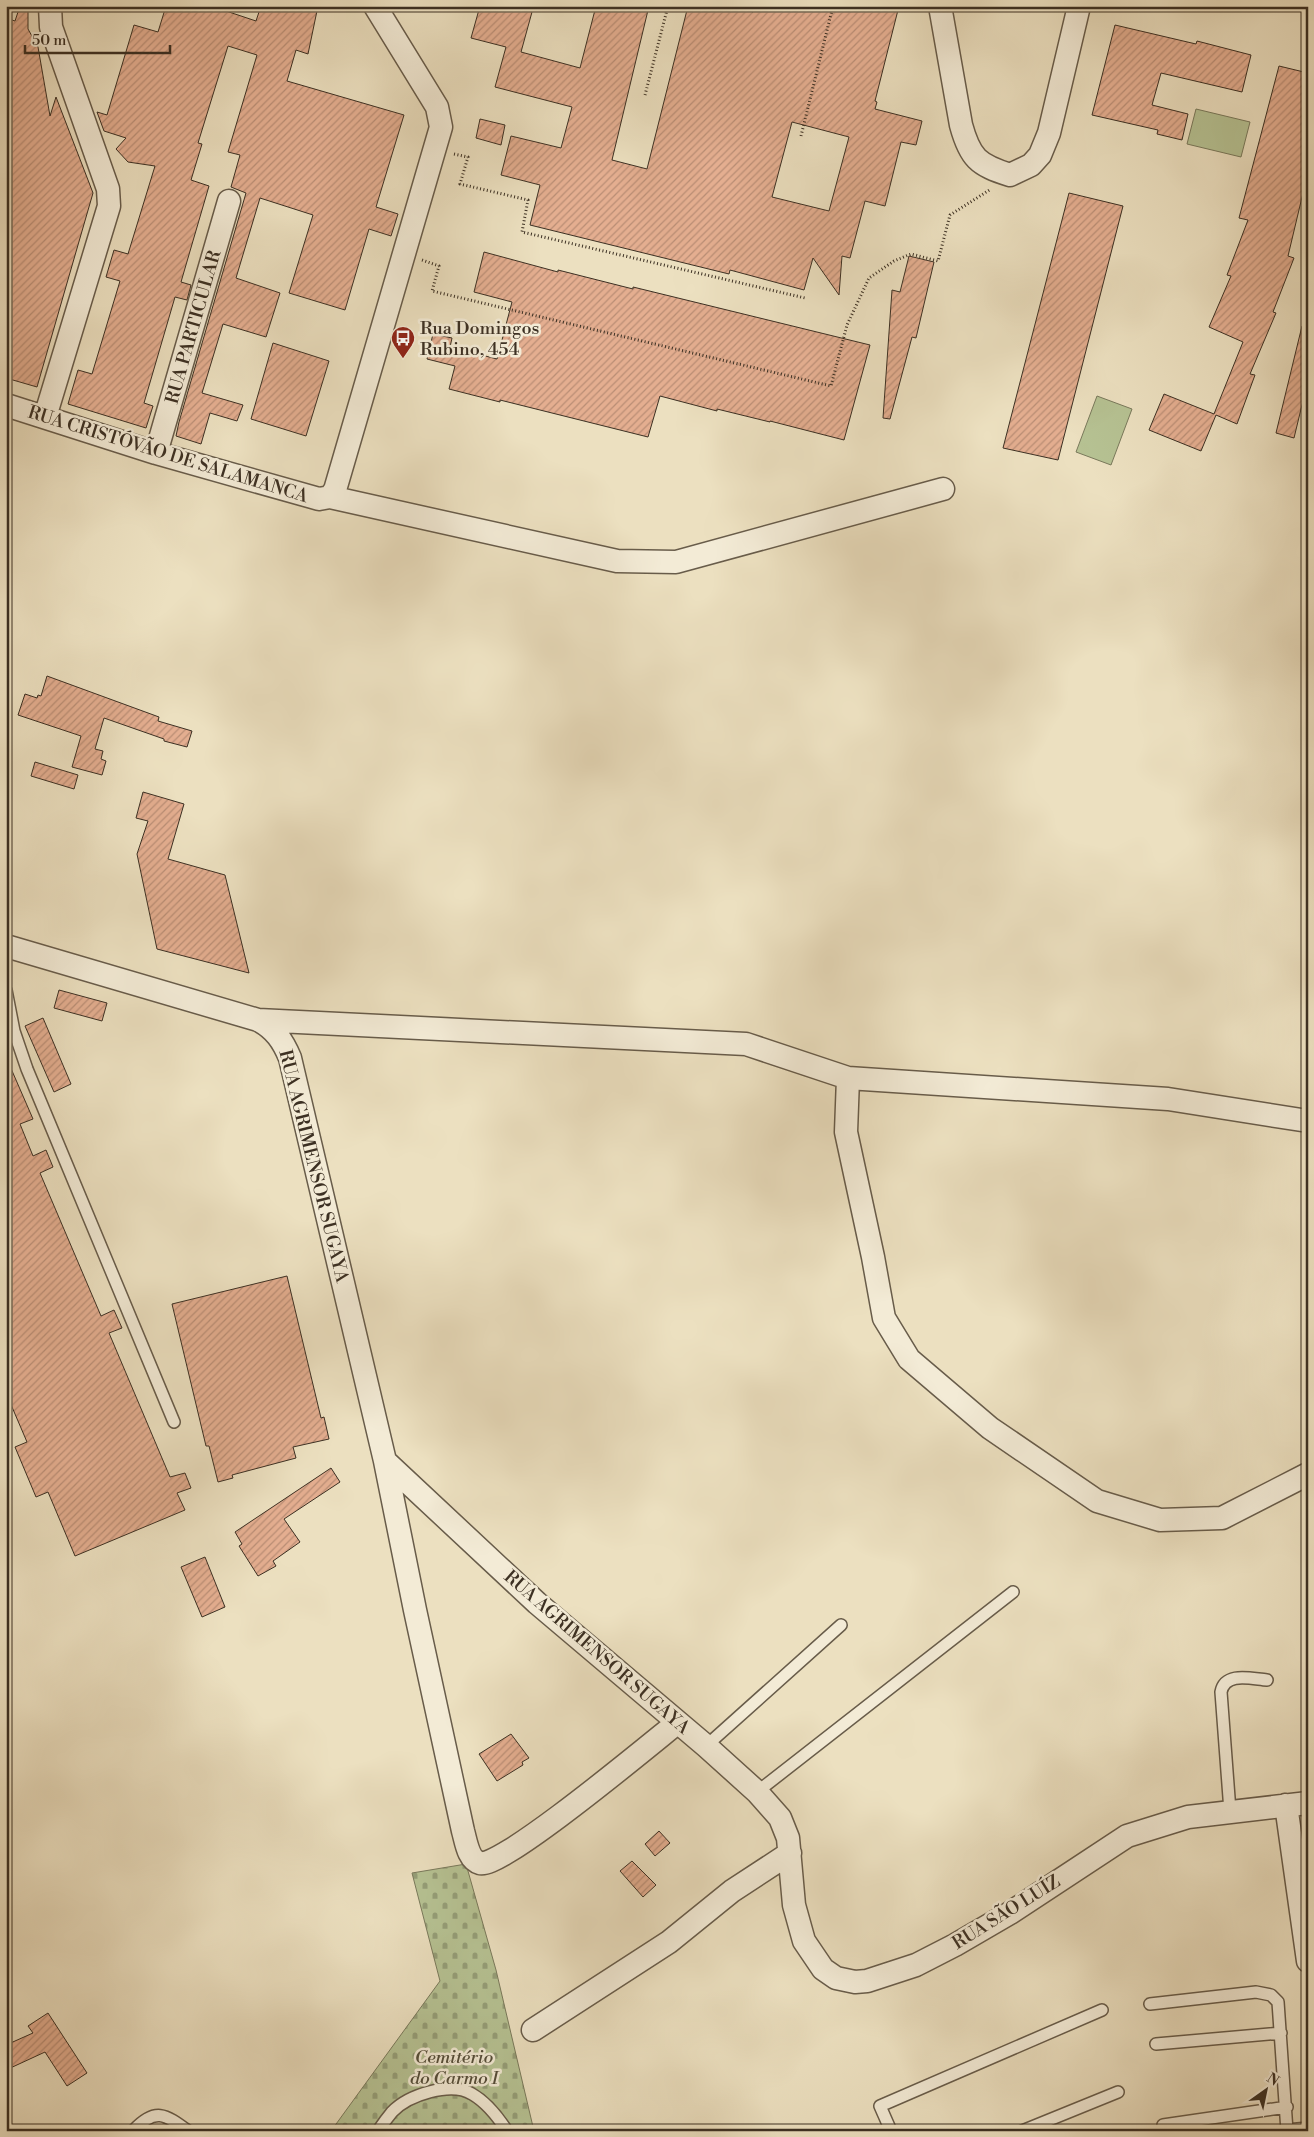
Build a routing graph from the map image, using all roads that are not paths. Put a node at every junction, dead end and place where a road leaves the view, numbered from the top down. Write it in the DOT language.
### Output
graph roads {
  1 [pos="50,6"];
  2 [pos="375,6"];
  3 [pos="940,6"];
  4 [pos="1078,6"];
  5 [pos="229,201"];
  6 [pos="6,405"];
  7 [pos="45,417"];
  8 [pos="156,453"];
  9 [pos="943,489"];
  10 [pos="330,497"];
  11 [pos="6,946"];
  12 [pos="6,990"];
  13 [pos="258,1020"];
  14 [pos="848,1078"];
  15 [pos="1308,1121"];
  16 [pos="174,1422"];
  17 [pos="386,1461"];
  18 [pos="1308,1474"];
  19 [pos="1013,1592"];
  20 [pos="841,1625"];
  21 [pos="1268,1680"];
  22 [pos="677,1723"];
  23 [pos="706,1746"];
  24 [pos="757,1792"];
  25 [pos="1297,1804"];
  26 [pos="1230,1811"];
  27 [pos="790,1853"];
  28 [pos="1308,1961"];
  29 [pos="1150,2004"];
  30 [pos="1102,2010"];
  31 [pos="534,2030"];
  32 [pos="1281,2033"];
  33 [pos="1156,2044"];
  34 [pos="1118,2092"];
  35 [pos="1286,2107"];
  36 [pos="1163,2125"];
  37 [pos="1308,2128"];
  38 [pos="1287,2130"];
  39 [pos="132,2131"];
  40 [pos="188,2131"];
  41 [pos="378,2131"];
  42 [pos="507,2131"];
  43 [pos="891,2131"];
  44 [pos="1022,2131"];
  1 -- 7 [label="street"];
  2 -- 10 [label="street"];
  3 -- 4 [label="street"];
  5 -- 8 [label="street, RUA PARTICULAR"];
  6 -- 7 [label="street, RUA CRISTÓVÃO DE SALAMANCA"];
  7 -- 8 [label="street, RUA CRISTÓVÃO DE SALAMANCA"];
  8 -- 10 [label="street, RUA CRISTÓVÃO DE SALAMANCA"];
  9 -- 10 [label="street, RUA CRISTÓVÃO DE SALAMANCA"];
  11 -- 13 [label="street, RUA AGRIMENSOR SUGAYA"];
  12 -- 16 [label="lane"];
  13 -- 14 [label="street"];
  13 -- 17 [label="street, RUA AGRIMENSOR SUGAYA"];
  14 -- 15 [label="street"];
  14 -- 18 [label="street"];
  17 -- 22 [label="street, RUA AGRIMENSOR SUGAYA"];
  17 -- 22 [label="street, RUA AGRIMENSOR SUGAYA"];
  19 -- 24 [label="lane"];
  20 -- 23 [label="lane"];
  21 -- 26 [label="lane"];
  22 -- 23 [label="street, RUA AGRIMENSOR SUGAYA"];
  23 -- 24 [label="street, RUA AGRIMENSOR SUGAYA"];
  24 -- 27 [label="street, RUA AGRIMENSOR SUGAYA"];
  25 -- 26 [label="street, RUA SÃO LUÍZ"];
  25 -- 28 [label="street"];
  26 -- 27 [label="street, RUA SÃO LUÍZ"];
  27 -- 31 [label="street"];
  29 -- 32 [label="lane"];
  30 -- 43 [label="lane"];
  32 -- 33 [label="lane"];
  32 -- 35 [label="lane"];
  34 -- 44 [label="lane"];
  35 -- 36 [label="lane"];
  35 -- 38 [label="lane"];
  37 -- 38 [label="lane"];
  39 -- 40 [label="lane"];
  41 -- 42 [label="lane"];
}
